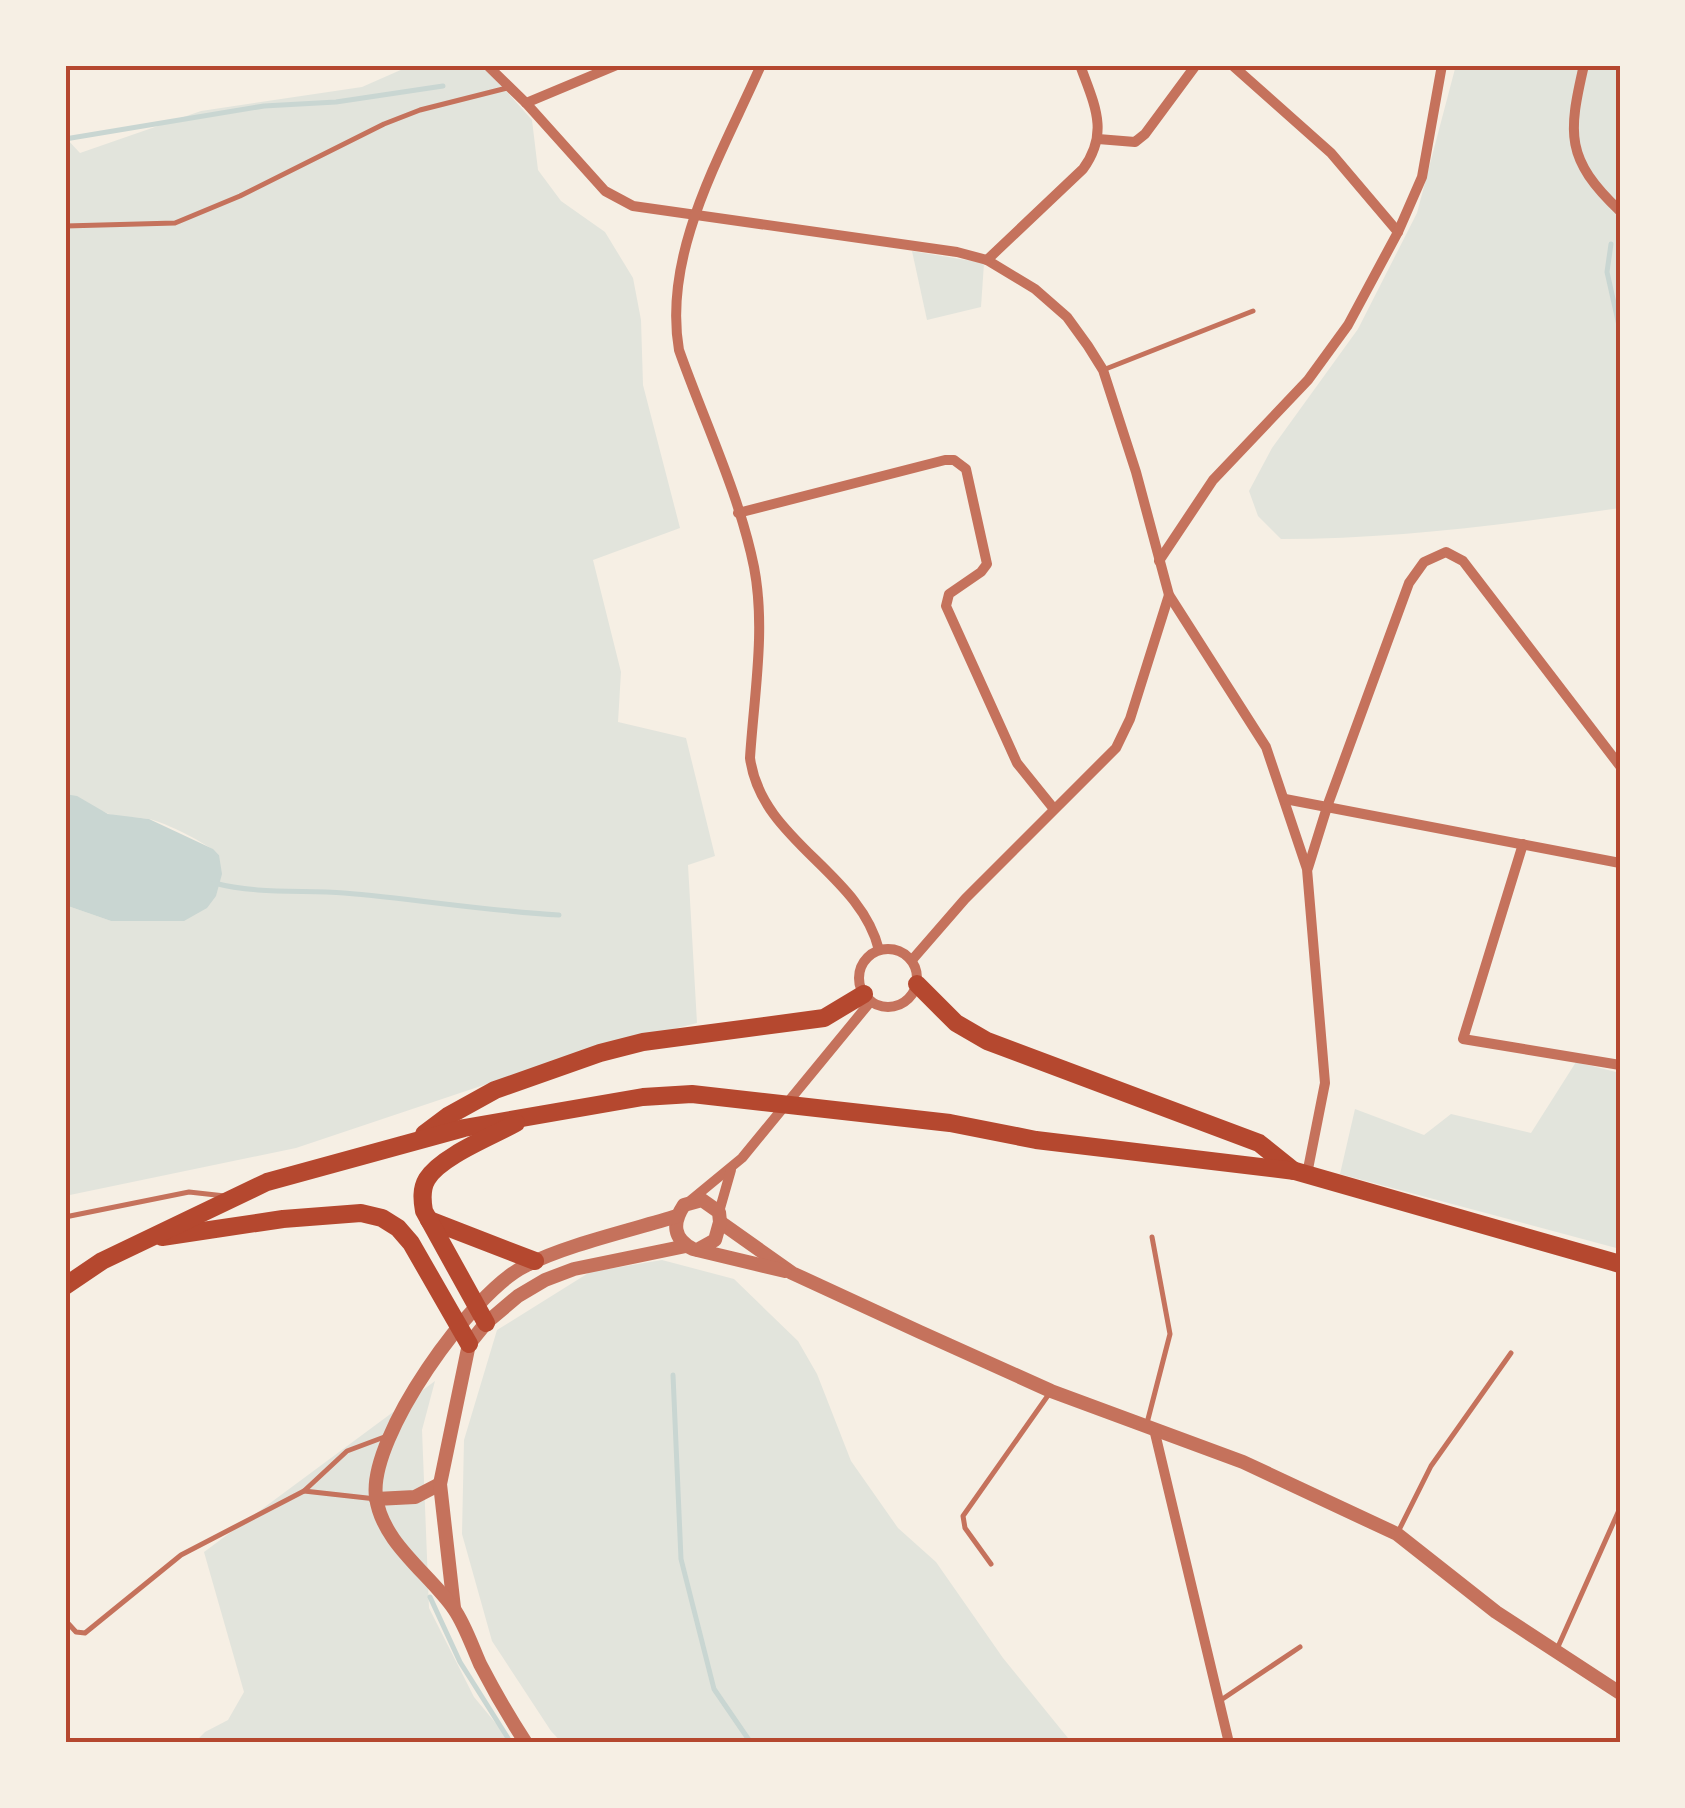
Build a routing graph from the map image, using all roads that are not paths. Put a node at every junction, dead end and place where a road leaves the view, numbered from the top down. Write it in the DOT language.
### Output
graph roads {
  1 [pos="487,65"];
  2 [pos="617,65"];
  3 [pos="760,65"];
  4 [pos="1080,65"];
  5 [pos="1196,65"];
  6 [pos="1232,65"];
  7 [pos="1442,65"];
  8 [pos="1584,65"];
  9 [pos="510,87"];
  10 [pos="526,103"];
  11 [pos="1098,139"];
  12 [pos="1620,211"];
  13 [pos="696,215"];
  14 [pos="65,226"];
  15 [pos="1398,232"];
  16 [pos="987,260"];
  17 [pos="1253,312"];
  18 [pos="1103,370"];
  19 [pos="738,513"];
  20 [pos="1159,562"];
  21 [pos="1169,595"];
  22 [pos="1620,766"];
  23 [pos="1284,798"];
  24 [pos="1328,804"];
  25 [pos="1054,809"];
  26 [pos="1524,844"];
  27 [pos="1620,863"];
  28 [pos="1308,870"];
  29 [pos="879,950"];
  30 [pos="912,960"];
  31 [pos="916,984"];
  32 [pos="868,998"];
  33 [pos="1620,1066"];
  34 [pos="530,1115"];
  35 [pos="417,1139"];
  36 [pos="731,1169"];
  37 [pos="1301,1172"];
  38 [pos="233,1196"];
  39 [pos="681,1210"];
  40 [pos="65,1217"];
  41 [pos="720,1217"];
  42 [pos="428,1220"];
  43 [pos="1152,1237"];
  44 [pos="146,1239"];
  45 [pos="691,1248"];
  46 [pos="535,1261"];
  47 [pos="1620,1264"];
  48 [pos="792,1273"];
  49 [pos="65,1286"];
  50 [pos="476,1305"];
  51 [pos="486,1322"];
  52 [pos="457,1327"];
  53 [pos="469,1344"];
  54 [pos="1511,1353"];
  55 [pos="1051,1391"];
  56 [pos="1150,1428"];
  57 [pos="390,1435"];
  58 [pos="440,1484"];
  59 [pos="304,1491"];
  60 [pos="376,1500"];
  61 [pos="1620,1508"];
  62 [pos="1397,1534"];
  63 [pos="991,1564"];
  64 [pos="454,1609"];
  65 [pos="65,1620"];
  66 [pos="1300,1647"];
  67 [pos="1557,1649"];
  68 [pos="1620,1693"];
  69 [pos="1218,1702"];
  70 [pos="526,1743"];
  71 [pos="1228,1743"];
  1 -- 9 [label="street"];
  2 -- 10 [label="street"];
  3 -- 13 [label="street"];
  4 -- 11 [label="street"];
  5 -- 11 [label="street"];
  6 -- 15 [label="street"];
  7 -- 15 [label="street"];
  8 -- 12 [label="street"];
  9 -- 10 [label="street"];
  9 -- 14 [label="lane"];
  10 -- 13 [label="street"];
  11 -- 16 [label="street"];
  13 -- 16 [label="street"];
  13 -- 19 [label="street"];
  15 -- 20 [label="street"];
  16 -- 18 [label="street"];
  17 -- 18 [label="lane"];
  18 -- 20 [label="street"];
  19 -- 25 [label="street"];
  19 -- 29 [label="street"];
  20 -- 21 [label="street"];
  21 -- 23 [label="street"];
  21 -- 25 [label="street"];
  22 -- 24 [label="street"];
  23 -- 24 [label="street"];
  23 -- 28 [label="street"];
  24 -- 26 [label="street"];
  24 -- 28 [label="street"];
  25 -- 30 [label="street"];
  26 -- 27 [label="street"];
  26 -- 33 [label="street"];
  28 -- 37 [label="street"];
  29 -- 30 [label="street"];
  29 -- 32 [label="street"];
  30 -- 31 [label="street"];
  31 -- 32 [label="street"];
  31 -- 37 [label="main road"];
  32 -- 35 [label="main road"];
  32 -- 36 [label="street"];
  34 -- 35 [label="main road"];
  34 -- 37 [label="main road"];
  34 -- 42 [label="main road"];
  35 -- 38 [label="main road"];
  36 -- 39 [label="street"];
  36 -- 41 [label="street"];
  37 -- 47 [label="main road"];
  38 -- 40 [label="lane"];
  38 -- 44 [label="main road"];
  39 -- 41 [label="street"];
  39 -- 45 [label="street"];
  39 -- 46 [label="street"];
  41 -- 45 [label="street"];
  41 -- 48 [label="street"];
  42 -- 46 [label="main road"];
  42 -- 50 [label="main road"];
  43 -- 56 [label="lane"];
  44 -- 49 [label="main road"];
  44 -- 52 [label="main road"];
  45 -- 48 [label="street"];
  45 -- 51 [label="street"];
  46 -- 50 [label="street"];
  48 -- 55 [label="street"];
  50 -- 51 [label="main road"];
  50 -- 52 [label="street"];
  51 -- 53 [label="street"];
  52 -- 53 [label="main road"];
  52 -- 57 [label="street"];
  53 -- 58 [label="street"];
  54 -- 62 [label="lane"];
  55 -- 56 [label="street"];
  55 -- 63 [label="lane"];
  56 -- 62 [label="street"];
  56 -- 69 [label="street"];
  57 -- 59 [label="lane"];
  57 -- 60 [label="street"];
  58 -- 60 [label="street"];
  58 -- 64 [label="street"];
  59 -- 60 [label="lane"];
  59 -- 65 [label="lane"];
  60 -- 64 [label="street"];
  61 -- 67 [label="lane"];
  62 -- 67 [label="street"];
  64 -- 70 [label="street"];
  66 -- 69 [label="lane"];
  67 -- 68 [label="street"];
  69 -- 71 [label="street"];
}
